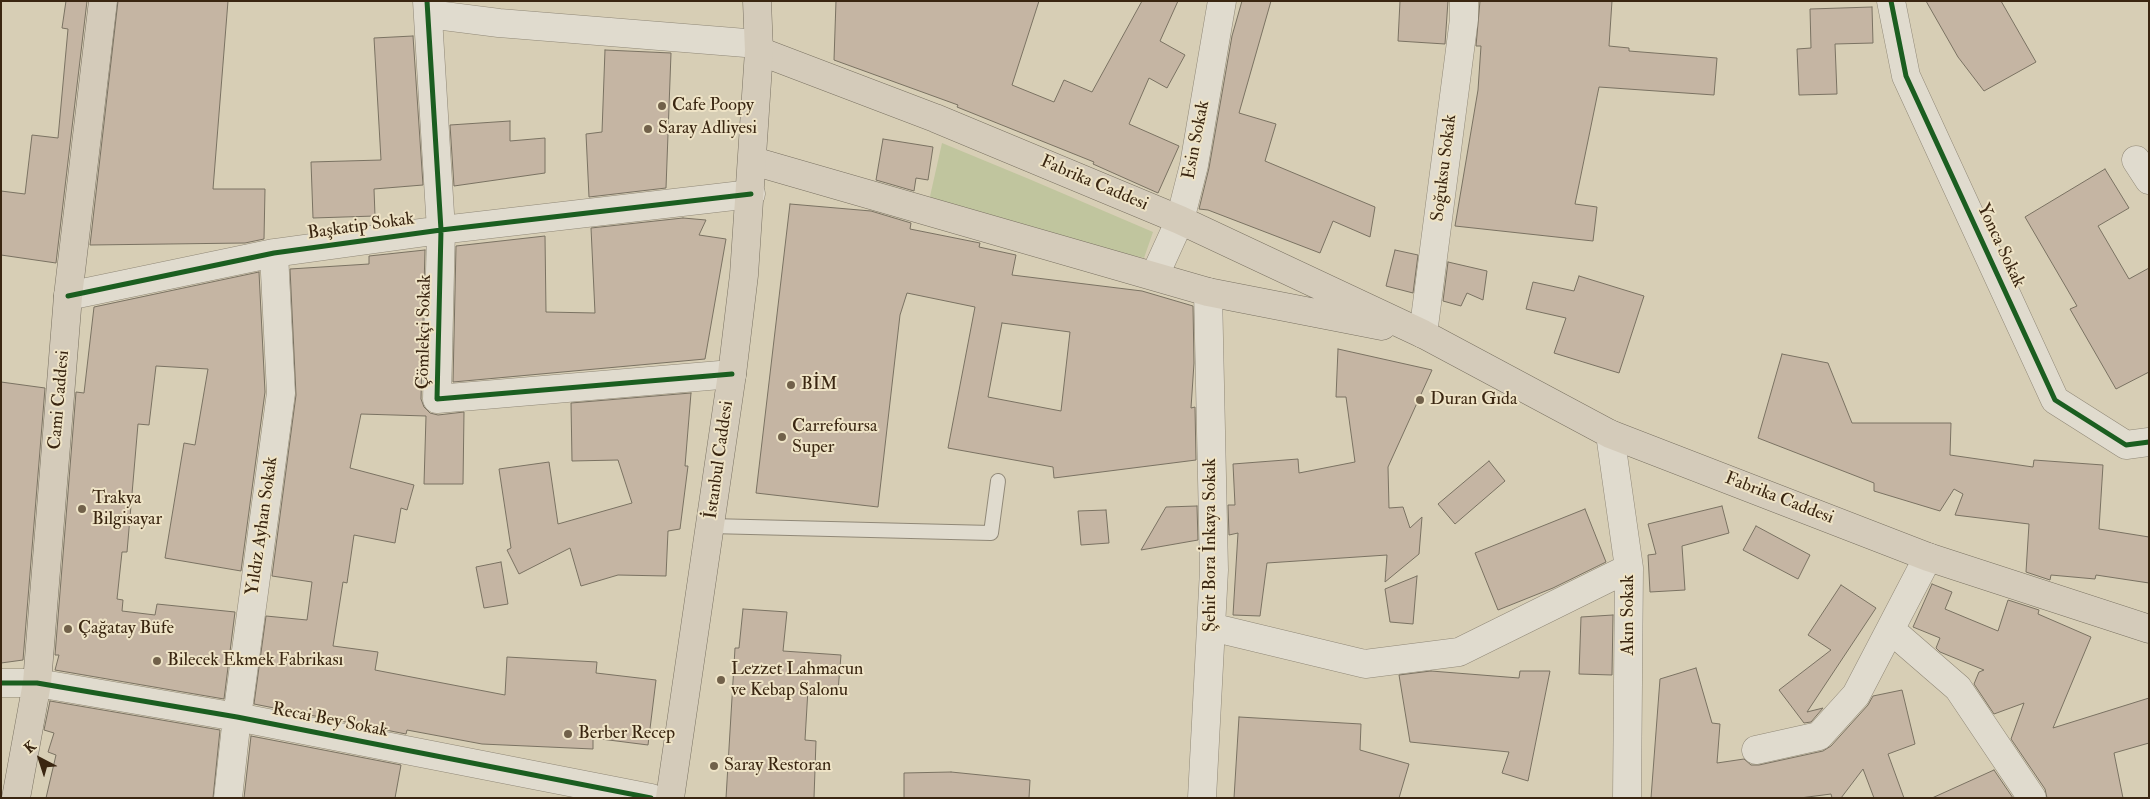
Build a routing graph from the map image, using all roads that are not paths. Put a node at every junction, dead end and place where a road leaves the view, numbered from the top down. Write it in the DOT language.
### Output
graph roads {
  1 [pos="103,1"];
  2 [pos="757,1"];
  3 [pos="1222,1"];
  4 [pos="1464,1"];
  5 [pos="1891,1"];
  6 [pos="427,7"];
  7 [pos="505,12"];
  8 [pos="759,48"];
  9 [pos="753,161"];
  10 [pos="751,194"];
  11 [pos="1180,220"];
  12 [pos="441,230"];
  13 [pos="274,253"];
  14 [pos="1155,275"];
  15 [pos="1208,292"];
  16 [pos="68,296"];
  17 [pos="1423,334"];
  18 [pos="732,374"];
  19 [pos="1610,434"];
  20 [pos="2149,442"];
  21 [pos="998,481"];
  22 [pos="710,526"];
  23 [pos="1928,557"];
  24 [pos="1629,568"];
  25 [pos="1211,627"];
  26 [pos="2149,629"];
  27 [pos="1891,630"];
  28 [pos="1,683"];
  29 [pos="37,683"];
  30 [pos="237,717"];
  31 [pos="1756,750"];
  32 [pos="16,798"];
  33 [pos="228,798"];
  34 [pos="652,798"];
  35 [pos="670,798"];
  36 [pos="1202,798"];
  37 [pos="1627,798"];
  38 [pos="2032,798"];
  1 -- 16 [label="main road, Cami Caddesi"];
  2 -- 8 [label="main road, İstanbul Caddesi"];
  3 -- 11 [label="street, Esin Sokak"];
  4 -- 17 [label="street, Soğuksu Sokak"];
  5 -- 20 [label="street, Yonca Sokak"];
  6 -- 7 [label="street"];
  6 -- 12 [label="street, Çömlekçi Sokak"];
  7 -- 8 [label="street"];
  8 -- 9 [label="main road, İstanbul Caddesi"];
  8 -- 11 [label="main road, Fabrika Caddesi"];
  9 -- 10 [label="main road, İstanbul Caddesi"];
  9 -- 14 [label="main road, Fabrika Caddesi"];
  10 -- 12 [label="street, Başkatip Sokak"];
  10 -- 18 [label="main road, İstanbul Caddesi"];
  11 -- 14 [label="street, Esin Sokak"];
  11 -- 17 [label="main road, Fabrika Caddesi"];
  12 -- 13 [label="street, Başkatip Sokak"];
  12 -- 18 [label="street, Çömlekçi Sokak"];
  13 -- 16 [label="street, Başkatip Sokak"];
  13 -- 30 [label="street, Yıldız Ayhan Sokak"];
  14 -- 15 [label="main road, Fabrika Caddesi"];
  15 -- 17 [label="main road, Fabrika Caddesi"];
  15 -- 25 [label="street, Şehit Bora İnkaya Sokak"];
  16 -- 29 [label="main road, Cami Caddesi"];
  17 -- 19 [label="main road, Fabrika Caddesi"];
  18 -- 22 [label="main road, İstanbul Caddesi"];
  19 -- 23 [label="main road, Fabrika Caddesi"];
  19 -- 24 [label="street, Akın Sokak"];
  21 -- 22 [label="lane"];
  22 -- 35 [label="main road, İstanbul Caddesi"];
  23 -- 26 [label="main road, Fabrika Caddesi"];
  23 -- 27 [label="street"];
  24 -- 25 [label="street"];
  24 -- 37 [label="street, Akın Sokak"];
  25 -- 36 [label="street, Şehit Bora İnkaya Sokak"];
  27 -- 31 [label="street"];
  27 -- 38 [label="street"];
  28 -- 29 [label="street, Recai Bey Sokak"];
  29 -- 30 [label="street, Recai Bey Sokak"];
  29 -- 32 [label="main road, Cami Caddesi"];
  30 -- 33 [label="street, Yıldız Ayhan Sokak"];
  30 -- 34 [label="street, Recai Bey Sokak"];
}
